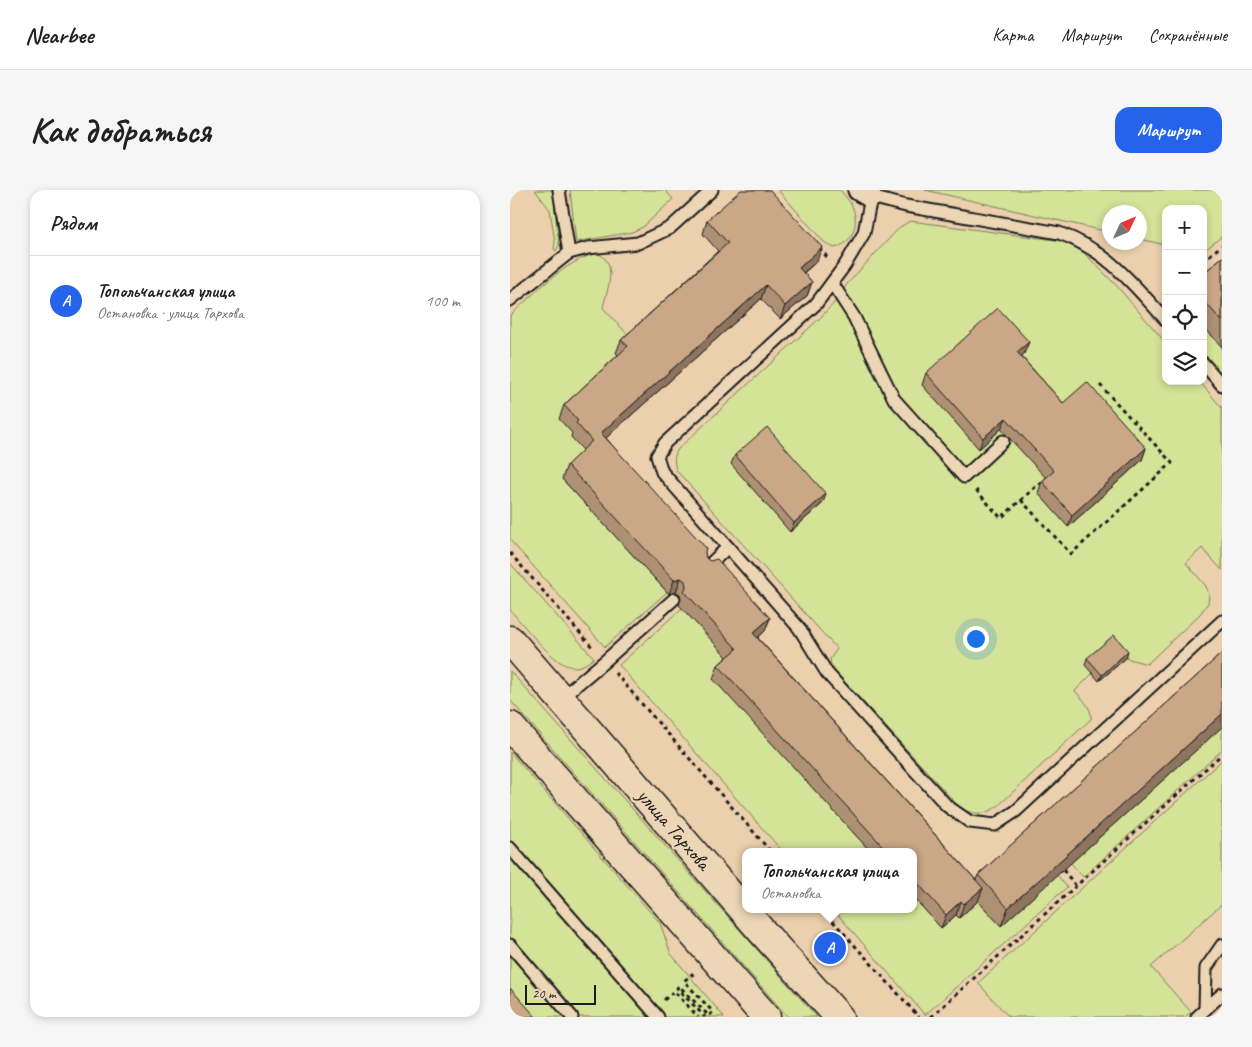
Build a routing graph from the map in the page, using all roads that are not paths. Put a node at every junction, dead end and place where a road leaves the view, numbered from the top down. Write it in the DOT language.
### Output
graph roads {
  1 [pos="559,190"];
  2 [pos="712,190"];
  3 [pos="865,194"];
  4 [pos="569,253"];
  5 [pos="832,283"];
  6 [pos="510,300"];
  7 [pos="1162,315"];
  8 [pos="1207,368"];
  9 [pos="1222,386"];
  10 [pos="1003,441"];
  11 [pos="728,547"];
  12 [pos="707,567"];
  13 [pos="674,599"];
  14 [pos="1222,621"];
  15 [pos="510,640"];
  16 [pos="561,698"];
  17 [pos="510,726"];
  18 [pos="510,848"];
  19 [pos="742,908"];
  20 [pos="746,913"];
  21 [pos="510,944"];
  22 [pos="1222,945"];
  23 [pos="1222,994"];
  24 [pos="1201,1013"];
  25 [pos="572,1017"];
  26 [pos="658,1017"];
  27 [pos="766,1017"];
  28 [pos="839,1017"];
  1 -- 4 [label="lane"];
  2 -- 4 [label="lane"];
  3 -- 5 [label="lane"];
  3 -- 7 [label="lane"];
  4 -- 6 [label="lane"];
  5 -- 10 [label="lane"];
  5 -- 11 [label="lane"];
  8 -- 9 [label="lane"];
  11 -- 12 [label="lane"];
  11 -- 14 [label="lane"];
  13 -- 16 [label="lane"];
  15 -- 16 [label="main road, улица Тархова"];
  16 -- 19 [label="main road, улица Тархова"];
  17 -- 27 [label="main road"];
  18 -- 26 [label="lane"];
  20 -- 28 [label="main road, улица Тархова"];
  21 -- 25 [label="lane"];
  22 -- 24 [label="lane"];
  23 -- 24 [label="lane"];
}
